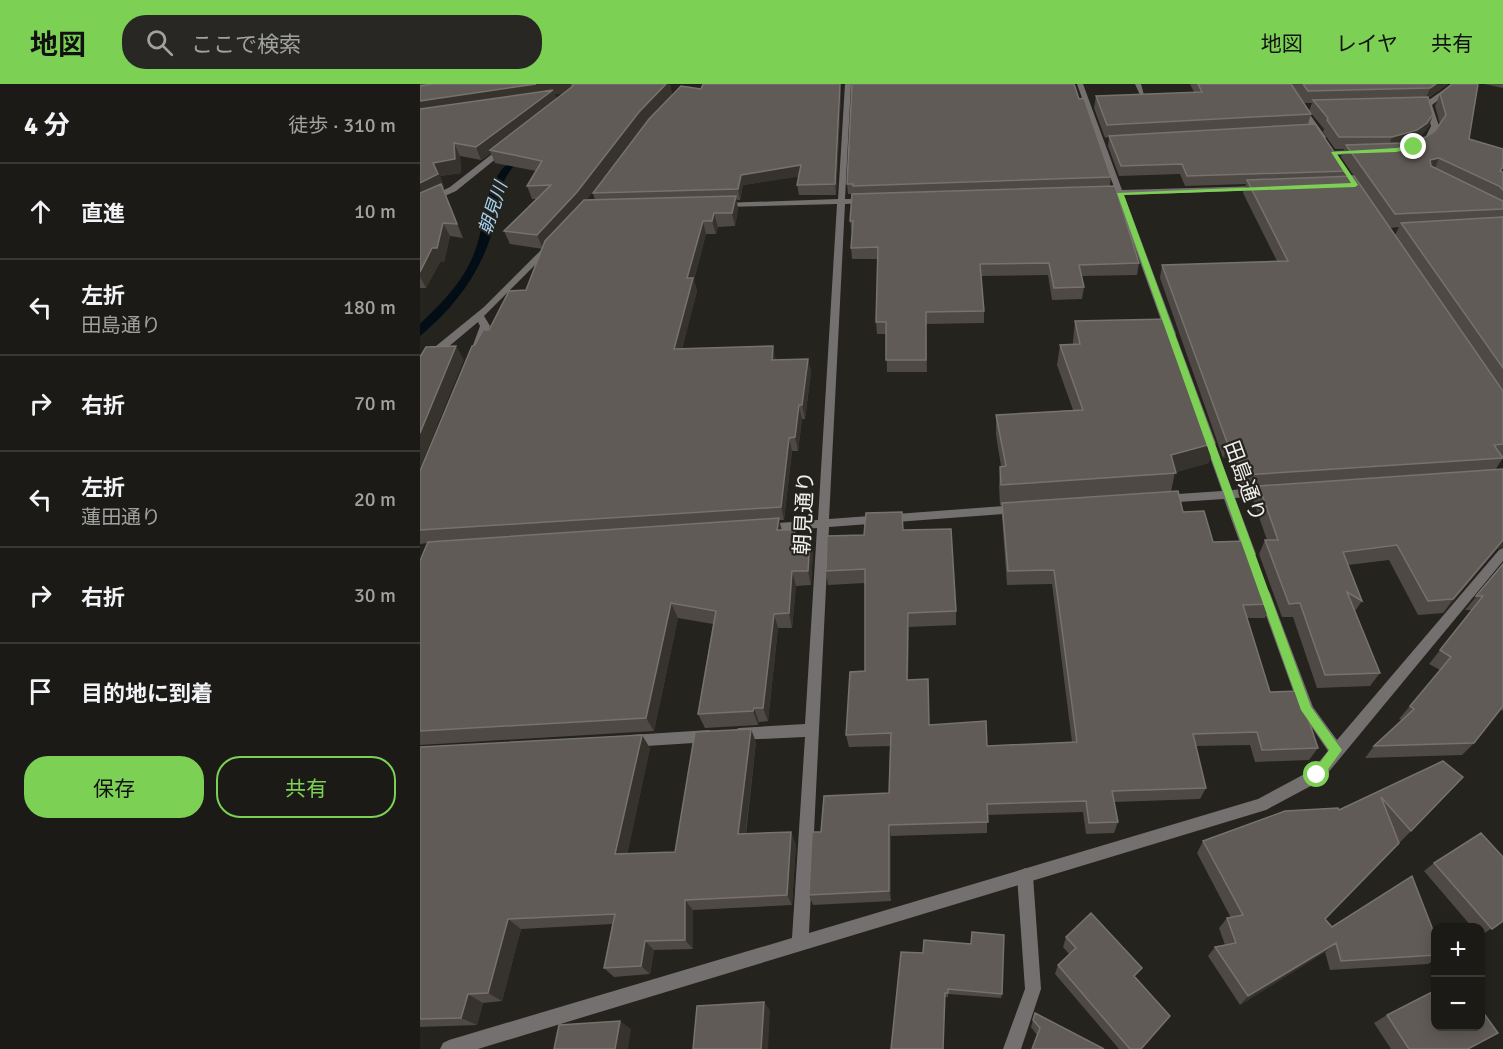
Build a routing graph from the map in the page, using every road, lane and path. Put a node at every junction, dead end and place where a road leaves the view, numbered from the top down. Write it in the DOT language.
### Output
graph roads {
  1 [pos="848,84"];
  2 [pos="1080,84"];
  3 [pos="1138,84"];
  4 [pos="1285,84"];
  5 [pos="1456,84"];
  6 [pos="1142,94"];
  7 [pos="1428,104"];
  8 [pos="1405,105"];
  9 [pos="1313,106"];
  10 [pos="1301,107"];
  11 [pos="1307,130"];
  12 [pos="1318,130"];
  13 [pos="508,146"];
  14 [pos="1414,147"];
  15 [pos="1372,152"];
  16 [pos="1333,153"];
  17 [pos="1338,161"];
  18 [pos="1273,188"];
  19 [pos="1120,193"];
  20 [pos="1087,194"];
  21 [pos="875,201"];
  22 [pos="841,202"];
  23 [pos="420,205"];
  24 [pos="714,206"];
  25 [pos="555,240"];
  26 [pos="479,315"];
  27 [pos="1175,345"];
  28 [pos="472,358"];
  29 [pos="420,364"];
  30 [pos="1202,422"];
  31 [pos="1288,490"];
  32 [pos="1228,494"];
  33 [pos="1145,500"];
  34 [pos="1026,509"];
  35 [pos="823,524"];
  36 [pos="752,528"];
  37 [pos="1503,553"];
  38 [pos="813,730"];
  39 [pos="622,741"];
  40 [pos="1336,750"];
  41 [pos="1025,876"];
  42 [pos="800,944"];
  43 [pos="449,1049"];
  44 [pos="1012,1049"];
  1 -- 22 [label="street, 朝見通り"];
  2 -- 19 [label="street"];
  3 -- 6 [label="street"];
  4 -- 10 [label="street"];
  5 -- 7 [label="street"];
  7 -- 8 [label="street"];
  7 -- 14 [label="street"];
  9 -- 10 [label="street"];
  10 -- 12 [label="street"];
  11 -- 12 [label="street"];
  12 -- 16 [label="street"];
  13 -- 23 [label="street"];
  15 -- 16 [label="street"];
  16 -- 17 [label="street"];
  18 -- 19 [label="street"];
  19 -- 20 [label="street"];
  19 -- 27 [label="street"];
  21 -- 22 [label="street"];
  22 -- 24 [label="street"];
  22 -- 35 [label="street, 朝見通り"];
  25 -- 26 [label="street"];
  26 -- 28 [label="street"];
  26 -- 29 [label="street"];
  30 -- 32 [label="street, 田島通り"];
  31 -- 32 [label="street"];
  32 -- 33 [label="street"];
  32 -- 40 [label="street, 田島通り"];
  34 -- 35 [label="street"];
  35 -- 36 [label="street"];
  35 -- 38 [label="street, 朝見通り"];
  37 -- 40 [label="street"];
  38 -- 39 [label="street"];
  38 -- 42 [label="street, 朝見通り"];
  40 -- 41 [label="street"];
  41 -- 42 [label="street"];
  41 -- 44 [label="street"];
  42 -- 43 [label="street"];
}
